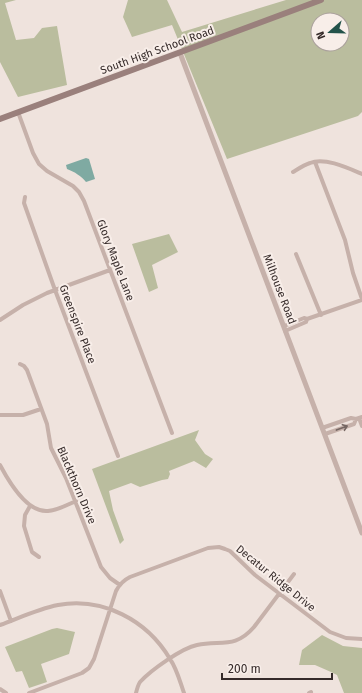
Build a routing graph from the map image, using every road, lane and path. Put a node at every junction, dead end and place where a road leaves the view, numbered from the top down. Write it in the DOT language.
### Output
graph roads {
  1 [pos="321,0"];
  2 [pos="180,53"];
  3 [pos="18,112"];
  4 [pos="0,119"];
  5 [pos="315,162"];
  6 [pos="292,172"];
  7 [pos="362,174"];
  8 [pos="25,197"];
  9 [pos="296,254"];
  10 [pos="110,270"];
  11 [pos="56,290"];
  12 [pos="362,300"];
  13 [pos="320,315"];
  14 [pos="0,320"];
  15 [pos="285,328"];
  16 [pos="20,364"];
  17 [pos="42,409"];
  18 [pos="0,415"];
  19 [pos="359,418"];
  20 [pos="362,426"];
  21 [pos="322,428"];
  22 [pos="172,433"];
  23 [pos="325,434"];
  24 [pos="118,456"];
  25 [pos="0,465"];
  26 [pos="76,501"];
  27 [pos="30,506"];
  28 [pos="362,533"];
  29 [pos="39,557"];
  30 [pos="294,574"];
  31 [pos="120,585"];
  32 [pos="0,591"];
  33 [pos="279,593"];
  34 [pos="110,609"];
  35 [pos="11,621"];
  36 [pos="0,625"];
  37 [pos="362,639"];
  38 [pos="170,658"];
  39 [pos="1,689"];
  40 [pos="6,693"];
  41 [pos="29,693"];
  42 [pos="136,693"];
  43 [pos="184,693"];
  1 -- 2 [label="main road, South High School Road"];
  2 -- 3 [label="main road, South High School Road"];
  2 -- 15 [label="street, Milhouse Road"];
  3 -- 4 [label="main road, South High School Road"];
  3 -- 10 [label="street, Glory Maple Lane"];
  5 -- 6 [label="street"];
  5 -- 7 [label="street"];
  5 -- 12 [label="street"];
  8 -- 11 [label="street, Greenspire Place"];
  9 -- 13 [label="street"];
  10 -- 11 [label="street"];
  10 -- 22 [label="street, Glory Maple Lane"];
  11 -- 14 [label="street"];
  11 -- 24 [label="street, Greenspire Place"];
  12 -- 13 [label="street"];
  13 -- 15 [label="street"];
  15 -- 21 [label="street, Milhouse Road"];
  16 -- 17 [label="street, Blackthorn Drive"];
  17 -- 18 [label="street"];
  17 -- 26 [label="street, Blackthorn Drive"];
  19 -- 20 [label="street"];
  19 -- 21 [label="street"];
  23 -- 19 [label="street, one-way"];
  21 -- 23 [label="street, Milhouse Road"];
  23 -- 28 [label="street, Milhouse Road"];
  25 -- 27 [label="street"];
  26 -- 27 [label="street"];
  26 -- 31 [label="street, Blackthorn Drive"];
  27 -- 29 [label="street"];
  30 -- 33 [label="street"];
  31 -- 33 [label="street, Decatur Ridge Drive"];
  31 -- 34 [label="street"];
  32 -- 35 [label="street"];
  33 -- 37 [label="street, Decatur Ridge Drive"];
  33 -- 38 [label="street"];
  34 -- 35 [label="street"];
  34 -- 38 [label="street"];
  34 -- 41 [label="street"];
  35 -- 36 [label="street"];
  38 -- 42 [label="street"];
  38 -- 43 [label="street"];
  39 -- 40 [label="street"];
}
